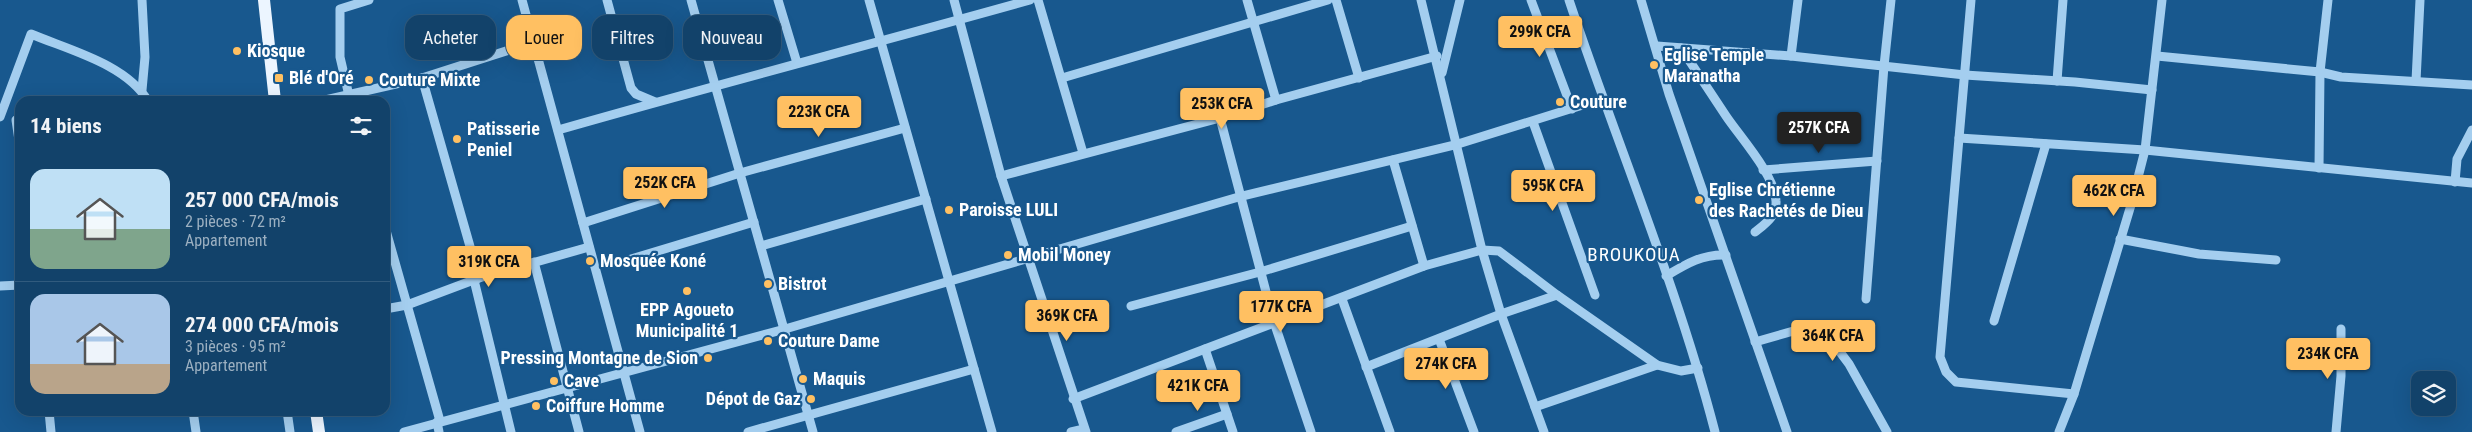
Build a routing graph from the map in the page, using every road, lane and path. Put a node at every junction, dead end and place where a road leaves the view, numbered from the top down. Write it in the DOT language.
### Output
graph roads {
  1 [pos="142,0"];
  2 [pos="264,0"];
  3 [pos="369,0"];
  4 [pos="522,0"];
  5 [pos="606,0"];
  6 [pos="691,0"];
  7 [pos="778,0"];
  8 [pos="869,0"];
  9 [pos="954,0"];
  10 [pos="1030,0"];
  11 [pos="1038,0"];
  12 [pos="1247,0"];
  13 [pos="1328,0"];
  14 [pos="1336,0"];
  15 [pos="1421,0"];
  16 [pos="1460,0"];
  17 [pos="1531,0"];
  18 [pos="1569,0"];
  19 [pos="1641,0"];
  20 [pos="1798,0"];
  21 [pos="1891,0"];
  22 [pos="1971,0"];
  23 [pos="2063,0"];
  24 [pos="2162,0"];
  25 [pos="2328,0"];
  26 [pos="2420,0"];
  27 [pos="526,15"];
  28 [pos="959,20"];
  29 [pos="1253,22"];
  30 [pos="880,42"];
  31 [pos="1657,46"];
  32 [pos="1681,48"];
  33 [pos="506,51"];
  34 [pos="1436,56"];
  35 [pos="1790,56"];
  36 [pos="2157,56"];
  37 [pos="539,60"];
  38 [pos="797,63"];
  39 [pos="1884,66"];
  40 [pos="2320,72"];
  41 [pos="1964,75"];
  42 [pos="1442,77"];
  43 [pos="422,78"];
  44 [pos="1062,78"];
  45 [pos="1360,78"];
  46 [pos="2057,81"];
  47 [pos="2416,81"];
  48 [pos="715,84"];
  49 [pos="2472,85"];
  50 [pos="142,90"];
  51 [pos="2152,90"];
  52 [pos="145,96"];
  53 [pos="274,96"];
  54 [pos="349,96"];
  55 [pos="360,96"];
  56 [pos="1602,99"];
  57 [pos="1276,100"];
  58 [pos="655,102"];
  59 [pos="1572,109"];
  60 [pos="2,113"];
  61 [pos="1220,118"];
  62 [pos="15,120"];
  63 [pos="1534,122"];
  64 [pos="905,128"];
  65 [pos="558,130"];
  66 [pos="2472,130"];
  67 [pos="1959,138"];
  68 [pos="1458,144"];
  69 [pos="2046,144"];
  70 [pos="2145,150"];
  71 [pos="1083,153"];
  72 [pos="1393,160"];
  73 [pos="1877,162"];
  74 [pos="2318,168"];
  75 [pos="1763,170"];
  76 [pos="740,173"];
  77 [pos="1001,176"];
  78 [pos="2456,182"];
  79 [pos="2472,183"];
  80 [pos="1242,196"];
  81 [pos="926,199"];
  82 [pos="754,222"];
  83 [pos="583,223"];
  84 [pos="1412,226"];
  85 [pos="1756,232"];
  86 [pos="2120,239"];
  87 [pos="390,245"];
  88 [pos="589,246"];
  89 [pos="761,246"];
  90 [pos="1482,250"];
  91 [pos="1726,254"];
  92 [pos="631,258"];
  93 [pos="1027,259"];
  94 [pos="2276,260"];
  95 [pos="534,262"];
  96 [pos="1424,266"];
  97 [pos="1260,272"];
  98 [pos="1666,276"];
  99 [pos="476,279"];
  100 [pos="948,281"];
  101 [pos="15,285"];
  102 [pos="0,286"];
  103 [pos="1557,295"];
  104 [pos="1596,295"];
  105 [pos="1342,299"];
  106 [pos="1866,299"];
  107 [pos="407,305"];
  108 [pos="1131,306"];
  109 [pos="390,308"];
  110 [pos="1501,314"];
  111 [pos="1994,321"];
  112 [pos="1274,322"];
  113 [pos="785,329"];
  114 [pos="2341,329"];
  115 [pos="1439,339"];
  116 [pos="1755,342"];
  117 [pos="1205,349"];
  118 [pos="1657,365"];
  119 [pos="1366,367"];
  120 [pos="1698,368"];
  121 [pos="974,369"];
  122 [pos="625,373"];
  123 [pos="569,388"];
  124 [pos="2074,394"];
  125 [pos="1074,399"];
  126 [pos="504,404"];
  127 [pos="1535,407"];
  128 [pos="1227,414"];
  129 [pos="808,415"];
  130 [pos="49,416"];
  131 [pos="194,416"];
  132 [pos="288,416"];
  133 [pos="317,416"];
  134 [pos="438,422"];
  135 [pos="1085,430"];
  136 [pos="1470,431"];
  137 [pos="51,432"];
  138 [pos="196,432"];
  139 [pos="290,432"];
  140 [pos="319,432"];
  141 [pos="404,432"];
  142 [pos="439,432"];
  143 [pos="511,432"];
  144 [pos="579,432"];
  145 [pos="640,432"];
  146 [pos="748,432"];
  147 [pos="813,432"];
  148 [pos="992,432"];
  149 [pos="1071,432"];
  150 [pos="1176,432"];
  151 [pos="1233,432"];
  152 [pos="1311,432"];
  153 [pos="1390,432"];
  154 [pos="1544,432"];
  155 [pos="1714,432"];
  156 [pos="1787,432"];
  157 [pos="1887,432"];
  158 [pos="2059,432"];
  159 [pos="2336,432"];
  1 -- 50 [label="street"];
  2 -- 53 [label="main road"];
  3 -- 54 [label="street"];
  4 -- 27 [label="street"];
  5 -- 58 [label="street"];
  6 -- 48 [label="street"];
  7 -- 38 [label="street"];
  8 -- 30 [label="street"];
  9 -- 28 [label="street"];
  10 -- 28 [label="street"];
  11 -- 44 [label="street"];
  12 -- 29 [label="street"];
  13 -- 29 [label="street"];
  14 -- 45 [label="street"];
  15 -- 34 [label="street"];
  16 -- 42 [label="street"];
  17 -- 59 [label="street"];
  18 -- 56 [label="street"];
  19 -- 31 [label="street"];
  20 -- 35 [label="street"];
  21 -- 39 [label="street"];
  22 -- 41 [label="street"];
  23 -- 46 [label="street"];
  24 -- 36 [label="street"];
  25 -- 40 [label="street"];
  26 -- 47 [label="street"];
  28 -- 30 [label="street"];
  28 -- 77 [label="street"];
  29 -- 44 [label="street"];
  29 -- 57 [label="street"];
  30 -- 38 [label="street"];
  30 -- 64 [label="street"];
  31 -- 32 [label="street"];
  31 -- 91 [label="street"];
  32 -- 35 [label="street"];
  32 -- 75 [label="street"];
  33 -- 43 [label="street"];
  34 -- 42 [label="street"];
  34 -- 45 [label="street"];
  35 -- 39 [label="street"];
  36 -- 40 [label="street"];
  36 -- 51 [label="street"];
  37 -- 65 [label="street"];
  38 -- 48 [label="street"];
  39 -- 41 [label="street"];
  39 -- 73 [label="street"];
  40 -- 47 [label="street"];
  40 -- 74 [label="street"];
  41 -- 46 [label="street"];
  41 -- 67 [label="street"];
  42 -- 68 [label="street"];
  43 -- 55 [label="street"];
  43 -- 99 [label="street"];
  44 -- 71 [label="street"];
  45 -- 57 [label="street"];
  46 -- 51 [label="street"];
  47 -- 49 [label="street"];
  48 -- 58 [label="street"];
  48 -- 76 [label="street"];
  50 -- 52 [label="street"];
  50 -- 60 [label="street"];
  51 -- 70 [label="street"];
  56 -- 59 [label="street"];
  56 -- 98 [label="street"];
  57 -- 61 [label="street"];
  58 -- 65 [label="street"];
  59 -- 63 [label="street"];
  60 -- 62 [label="street"];
  61 -- 71 [label="street"];
  61 -- 80 [label="street"];
  63 -- 68 [label="street"];
  63 -- 104 [label="street"];
  64 -- 76 [label="street"];
  64 -- 81 [label="street"];
  65 -- 83 [label="street"];
  66 -- 78 [label="street"];
  67 -- 69 [label="street"];
  67 -- 124 [label="street"];
  68 -- 72 [label="street"];
  68 -- 90 [label="street"];
  69 -- 70 [label="street"];
  69 -- 111 [label="street"];
  70 -- 74 [label="street"];
  70 -- 86 [label="street"];
  71 -- 77 [label="street"];
  72 -- 80 [label="street"];
  72 -- 84 [label="street"];
  73 -- 75 [label="street"];
  73 -- 106 [label="street"];
  74 -- 78 [label="street"];
  75 -- 85 [label="street"];
  76 -- 82 [label="street"];
  76 -- 83 [label="street"];
  77 -- 93 [label="street"];
  78 -- 79 [label="street"];
  80 -- 93 [label="street"];
  80 -- 97 [label="street"];
  81 -- 89 [label="street"];
  81 -- 100 [label="street"];
  82 -- 89 [label="street"];
  82 -- 92 [label="street"];
  83 -- 88 [label="street"];
  84 -- 96 [label="street"];
  84 -- 97 [label="street"];
  86 -- 94 [label="street"];
  86 -- 124 [label="street"];
  87 -- 107 [label="street"];
  88 -- 95 [label="street"];
  88 -- 122 [label="street"];
  89 -- 113 [label="street"];
  90 -- 96 [label="street"];
  90 -- 103 [label="street"];
  90 -- 110 [label="street"];
  91 -- 98 [label="street"];
  91 -- 116 [label="street"];
  93 -- 100 [label="street"];
  93 -- 125 [label="street"];
  95 -- 99 [label="street"];
  95 -- 123 [label="street"];
  96 -- 105 [label="street"];
  97 -- 108 [label="street"];
  97 -- 112 [label="street"];
  98 -- 120 [label="street"];
  99 -- 107 [label="street"];
  99 -- 126 [label="street"];
  100 -- 113 [label="street"];
  100 -- 121 [label="street"];
  101 -- 102 [label="street"];
  103 -- 110 [label="street"];
  103 -- 118 [label="street"];
  105 -- 112 [label="street"];
  105 -- 119 [label="street"];
  107 -- 109 [label="street"];
  107 -- 134 [label="street"];
  110 -- 115 [label="street"];
  110 -- 127 [label="street"];
  112 -- 117 [label="street"];
  112 -- 152 [label="street"];
  113 -- 122 [label="street"];
  113 -- 129 [label="street"];
  114 -- 159 [label="street"];
  115 -- 119 [label="street"];
  115 -- 136 [label="street"];
  116 -- 156 [label="street"];
  116 -- 157 [label="street"];
  117 -- 125 [label="street"];
  117 -- 128 [label="street"];
  118 -- 120 [label="street"];
  118 -- 127 [label="street"];
  119 -- 153 [label="street"];
  120 -- 155 [label="street"];
  121 -- 129 [label="street"];
  121 -- 148 [label="street"];
  122 -- 123 [label="street"];
  122 -- 145 [label="street"];
  123 -- 126 [label="street"];
  123 -- 144 [label="street"];
  124 -- 158 [label="street"];
  125 -- 135 [label="street"];
  126 -- 134 [label="street"];
  126 -- 143 [label="street"];
  127 -- 154 [label="street"];
  128 -- 150 [label="street"];
  128 -- 151 [label="street"];
  129 -- 146 [label="street"];
  129 -- 147 [label="street"];
  130 -- 137 [label="street"];
  131 -- 138 [label="street"];
  132 -- 139 [label="street"];
  133 -- 140 [label="main road"];
  134 -- 141 [label="street"];
  134 -- 142 [label="street"];
  135 -- 149 [label="street"];
}
